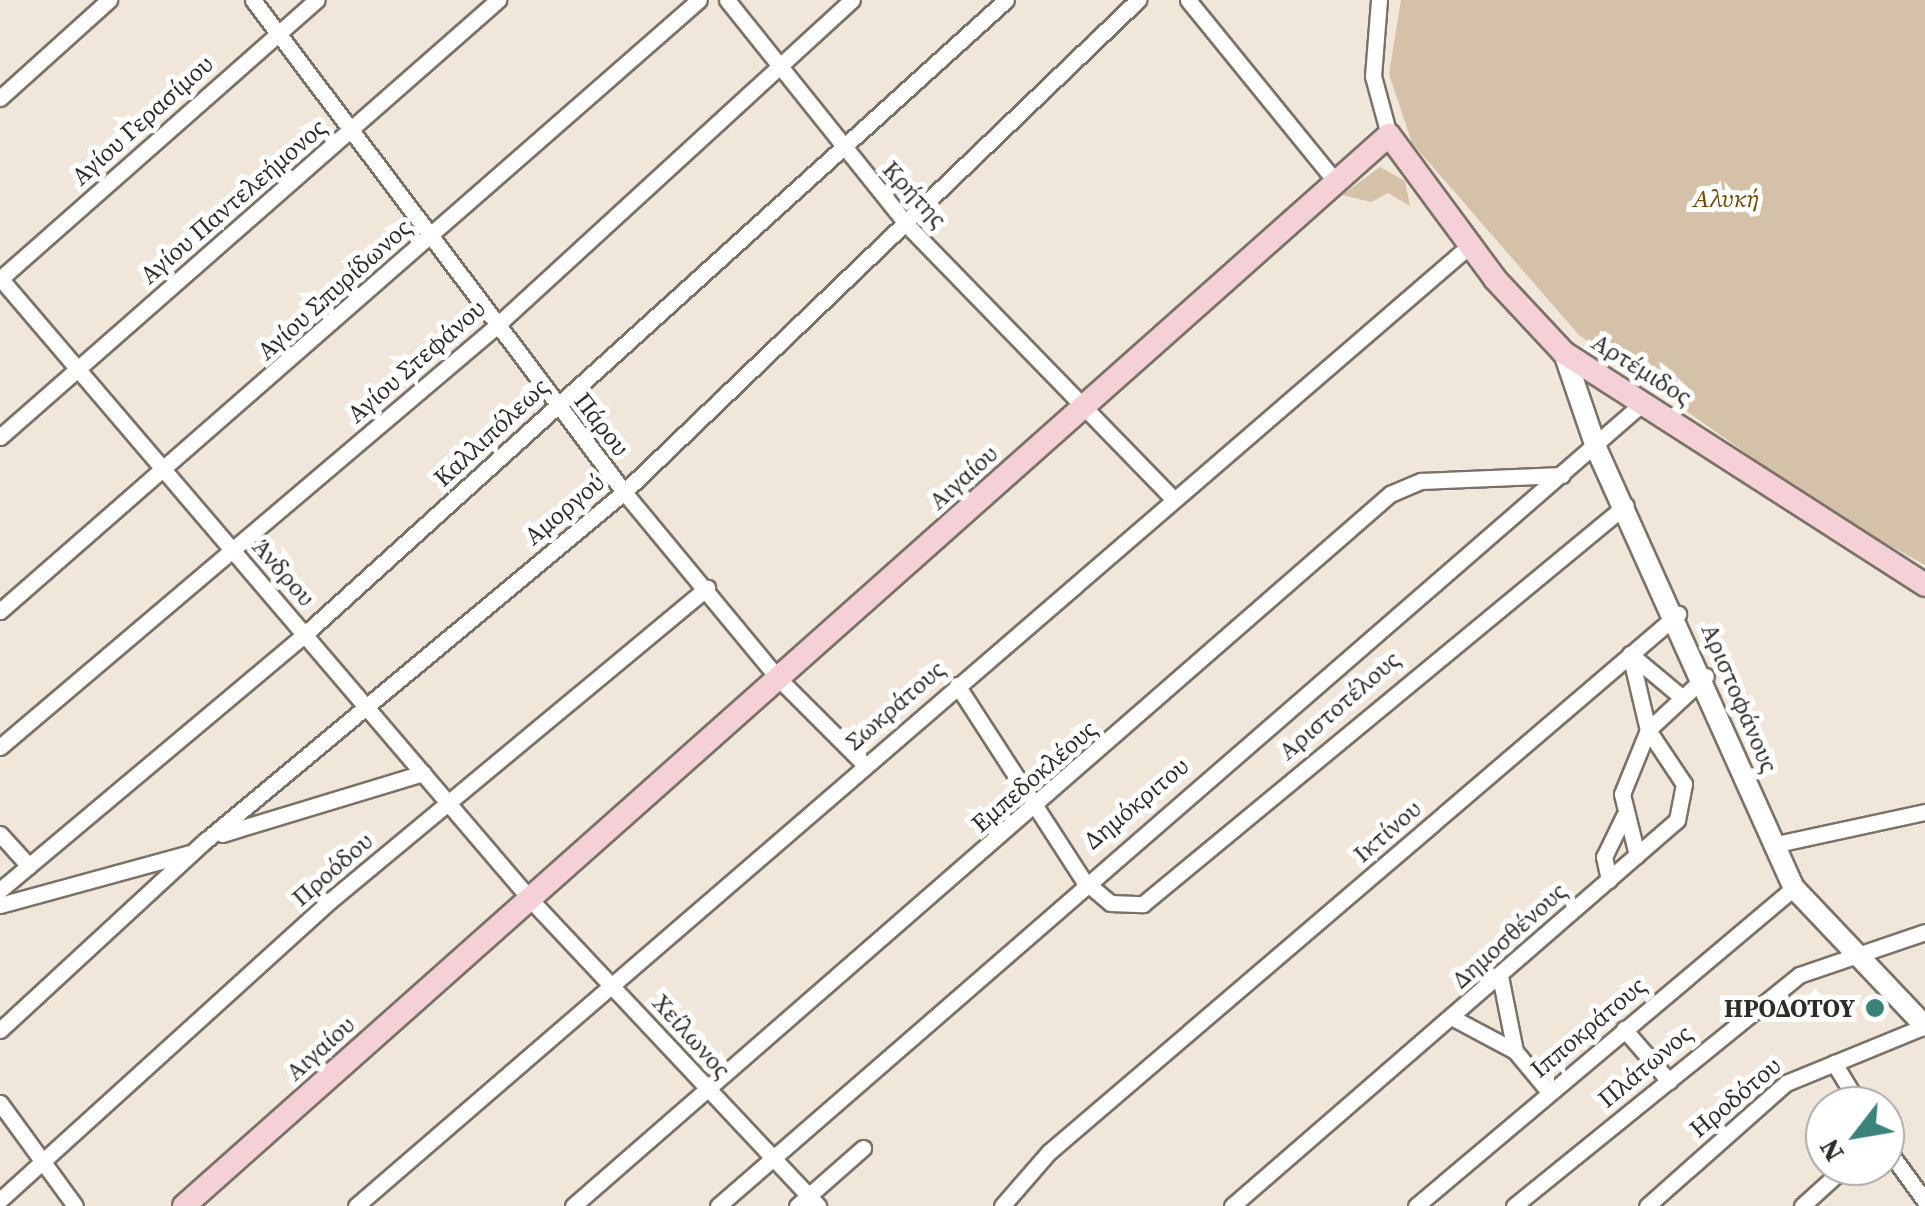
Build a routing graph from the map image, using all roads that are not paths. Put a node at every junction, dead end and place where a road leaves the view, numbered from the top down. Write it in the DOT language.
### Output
graph roads {
  1 [pos="110,0"];
  2 [pos="253,0"];
  3 [pos="317,0"];
  4 [pos="498,0"];
  5 [pos="700,0"];
  6 [pos="727,0"];
  7 [pos="852,0"];
  8 [pos="1006,0"];
  9 [pos="1138,0"];
  10 [pos="1188,0"];
  11 [pos="1378,0"];
  12 [pos="277,34"];
  13 [pos="781,70"];
  14 [pos="0,98"];
  15 [pos="350,131"];
  16 [pos="1389,135"];
  17 [pos="839,148"];
  18 [pos="1336,182"];
  19 [pos="907,225"];
  20 [pos="428,238"];
  21 [pos="1470,245"];
  22 [pos="0,279"];
  23 [pos="494,327"];
  24 [pos="1564,353"];
  25 [pos="80,371"];
  26 [pos="1644,402"];
  27 [pos="556,405"];
  28 [pos="1084,406"];
  29 [pos="0,437"];
  30 [pos="1597,450"];
  31 [pos="165,471"];
  32 [pos="1562,475"];
  33 [pos="624,492"];
  34 [pos="1173,499"];
  35 [pos="1626,505"];
  36 [pos="235,552"];
  37 [pos="1925,584"];
  38 [pos="707,588"];
  39 [pos="0,611"];
  40 [pos="1678,614"];
  41 [pos="304,634"];
  42 [pos="1630,654"];
  43 [pos="1706,676"];
  44 [pos="778,678"];
  45 [pos="958,685"];
  46 [pos="1678,694"];
  47 [pos="368,708"];
  48 [pos="1648,730"];
  49 [pos="0,747"];
  50 [pos="865,765"];
  51 [pos="423,773"];
  52 [pos="448,802"];
  53 [pos="1038,805"];
  54 [pos="1925,812"];
  55 [pos="1624,816"];
  56 [pos="0,834"];
  57 [pos="1772,845"];
  58 [pos="194,852"];
  59 [pos="1638,855"];
  60 [pos="28,866"];
  61 [pos="1083,880"];
  62 [pos="1609,880"];
  63 [pos="1794,888"];
  64 [pos="0,890"];
  65 [pos="530,899"];
  66 [pos="0,904"];
  67 [pos="1925,932"];
  68 [pos="1853,954"];
  69 [pos="1500,976"];
  70 [pos="607,986"];
  71 [pos="1454,1018"];
  72 [pos="1925,1026"];
  73 [pos="1624,1029"];
  74 [pos="0,1030"];
  75 [pos="1515,1051"];
  76 [pos="1834,1063"];
  77 [pos="1668,1080"];
  78 [pos="1848,1086"];
  79 [pos="1549,1092"];
  80 [pos="710,1094"];
  81 [pos="0,1103"];
  82 [pos="864,1148"];
  83 [pos="43,1162"];
  84 [pos="770,1162"];
  85 [pos="1905,1178"];
  86 [pos="1824,1186"];
  87 [pos="0,1200"];
  88 [pos="1920,1202"];
  89 [pos="808,1203"];
  90 [pos="75,1206"];
  91 [pos="184,1206"];
  92 [pos="356,1206"];
  93 [pos="573,1206"];
  94 [pos="718,1206"];
  95 [pos="1002,1206"];
  96 [pos="1232,1206"];
  97 [pos="1416,1206"];
  98 [pos="1514,1206"];
  99 [pos="1647,1206"];
  100 [pos="1802,1206"];
  1 -- 14 [label="street"];
  2 -- 12 [label="street, Πάρου"];
  3 -- 12 [label="street, Αγίου Γερασίμου"];
  4 -- 15 [label="street, Αγίου Παντελεήμονος"];
  5 -- 20 [label="street, Αγίου Σπυρίδωνος"];
  6 -- 13 [label="street, Κρήτης"];
  7 -- 13 [label="street, Αγίου Στεφάνου"];
  8 -- 17 [label="street, Καλλιπόλεως"];
  9 -- 19 [label="street, Αμοργού"];
  10 -- 18 [label="street"];
  11 -- 16 [label="street"];
  12 -- 15 [label="street, Πάρου"];
  12 -- 22 [label="street, Αγίου Γερασίμου"];
  13 -- 17 [label="street, Κρήτης"];
  13 -- 23 [label="street, Αγίου Στεφάνου"];
  15 -- 20 [label="street, Πάρου"];
  15 -- 25 [label="street, Αγίου Παντελεήμονος"];
  16 -- 18 [label="main road, Αιγαίου"];
  16 -- 21 [label="main road, Αρτέμιδος"];
  17 -- 19 [label="street, Κρήτης"];
  17 -- 27 [label="street, Καλλιπόλεως"];
  18 -- 28 [label="main road, Αιγαίου"];
  19 -- 28 [label="street, Κρήτης"];
  19 -- 33 [label="street, Αμοργού"];
  20 -- 23 [label="street, Πάρου"];
  20 -- 31 [label="street, Αγίου Σπυρίδωνος"];
  21 -- 24 [label="main road, Αρτέμιδος"];
  21 -- 34 [label="street, Σωκράτους"];
  22 -- 25 [label="street, Άνδρου"];
  23 -- 27 [label="street, Πάρου"];
  23 -- 36 [label="street, Αγίου Στεφάνου"];
  24 -- 26 [label="main road, Αρτέμιδος"];
  24 -- 30 [label="street, Αριστοφάνους"];
  25 -- 29 [label="street, Αγίου Παντελεήμονος"];
  25 -- 31 [label="street, Άνδρου"];
  26 -- 30 [label="street, Δημόκριτου"];
  26 -- 37 [label="main road, Αρτέμιδος"];
  27 -- 33 [label="street, Πάρου"];
  27 -- 41 [label="street, Καλλιπόλεως"];
  28 -- 34 [label="street, Κρήτης"];
  28 -- 44 [label="main road, Αιγαίου"];
  30 -- 32 [label="street, Δημόκριτου"];
  30 -- 35 [label="street, Αριστοφάνους"];
  31 -- 36 [label="street, Άνδρου"];
  31 -- 39 [label="street, Αγίου Σπυρίδωνος"];
  32 -- 53 [label="street, Εμπεδοκλέους"];
  32 -- 61 [label="street, Δημόκριτου"];
  33 -- 38 [label="street, Πάρου"];
  33 -- 47 [label="street, Αμοργού"];
  34 -- 45 [label="street, Σωκράτους"];
  35 -- 40 [label="street, Αριστοφάνους"];
  35 -- 61 [label="street, Αριστοτέλους"];
  36 -- 41 [label="street, Άνδρου"];
  36 -- 49 [label="street, Αγίου Στεφάνου"];
  38 -- 44 [label="street, Πάρου"];
  38 -- 52 [label="street, Προόδου"];
  40 -- 42 [label="street, Ικτίνου"];
  40 -- 43 [label="street, Αριστοφάνους"];
  41 -- 47 [label="street, Άνδρου"];
  41 -- 60 [label="street, Καλλιπόλεως"];
  42 -- 46 [label="street"];
  42 -- 48 [label="street"];
  42 -- 95 [label="street, Ικτίνου"];
  43 -- 46 [label="street"];
  43 -- 57 [label="street, Αριστοφάνους"];
  44 -- 50 [label="street, Πάρου"];
  44 -- 65 [label="main road, Αιγαίου"];
  45 -- 50 [label="street, Σωκράτους"];
  45 -- 53 [label="street"];
  46 -- 48 [label="street"];
  47 -- 51 [label="street, Άνδρου"];
  47 -- 58 [label="street, Αμοργού"];
  48 -- 55 [label="street"];
  48 -- 59 [label="street, Δημοσθένους"];
  50 -- 70 [label="street, Σωκράτους"];
  51 -- 52 [label="street, Άνδρου"];
  51 -- 58 [label="street"];
  52 -- 65 [label="street, Άνδρου"];
  52 -- 83 [label="street, Προόδου"];
  53 -- 61 [label="street"];
  53 -- 80 [label="street, Εμπεδοκλέους"];
  54 -- 57 [label="street"];
  55 -- 59 [label="street"];
  55 -- 62 [label="street"];
  56 -- 60 [label="street"];
  57 -- 63 [label="street, Αριστοφάνους"];
  58 -- 66 [label="street"];
  58 -- 74 [label="street, Αμοργού"];
  59 -- 62 [label="street, Δημοσθένους"];
  60 -- 64 [label="street, Καλλιπόλεως"];
  61 -- 84 [label="street, Δημόκριτου"];
  62 -- 69 [label="street, Δημοσθένους"];
  63 -- 68 [label="street, Αριστοφάνους"];
  63 -- 73 [label="street, Ιπποκράτους"];
  65 -- 70 [label="street, Χείλωνος"];
  65 -- 91 [label="main road, Αιγαίου"];
  67 -- 68 [label="street, Πλάτωνος"];
  68 -- 72 [label="street, Αριστοφάνους"];
  68 -- 77 [label="street, Πλάτωνος"];
  69 -- 71 [label="street, Δημοσθένους"];
  69 -- 75 [label="street"];
  70 -- 80 [label="street, Χείλωνος"];
  70 -- 92 [label="street, Σωκράτους"];
  71 -- 75 [label="street"];
  71 -- 96 [label="street, Δημοσθένους"];
  72 -- 76 [label="street, Ηροδότου"];
  73 -- 77 [label="street"];
  73 -- 79 [label="street, Ιπποκράτους"];
  75 -- 79 [label="street"];
  76 -- 78 [label="street"];
  76 -- 99 [label="street, Ηροδότου"];
  77 -- 98 [label="street, Πλάτωνος"];
  79 -- 97 [label="street, Ιπποκράτους"];
  80 -- 84 [label="street, Χείλωνος"];
  80 -- 93 [label="street, Εμπεδοκλέους"];
  81 -- 83 [label="street"];
  82 -- 89 [label="street"];
  83 -- 87 [label="street, Προόδου"];
  83 -- 90 [label="street"];
  84 -- 89 [label="street, Χείλωνος"];
  84 -- 94 [label="street, Δημόκριτου"];
  85 -- 88 [label="street"];
  86 -- 100 [label="street"];
}
